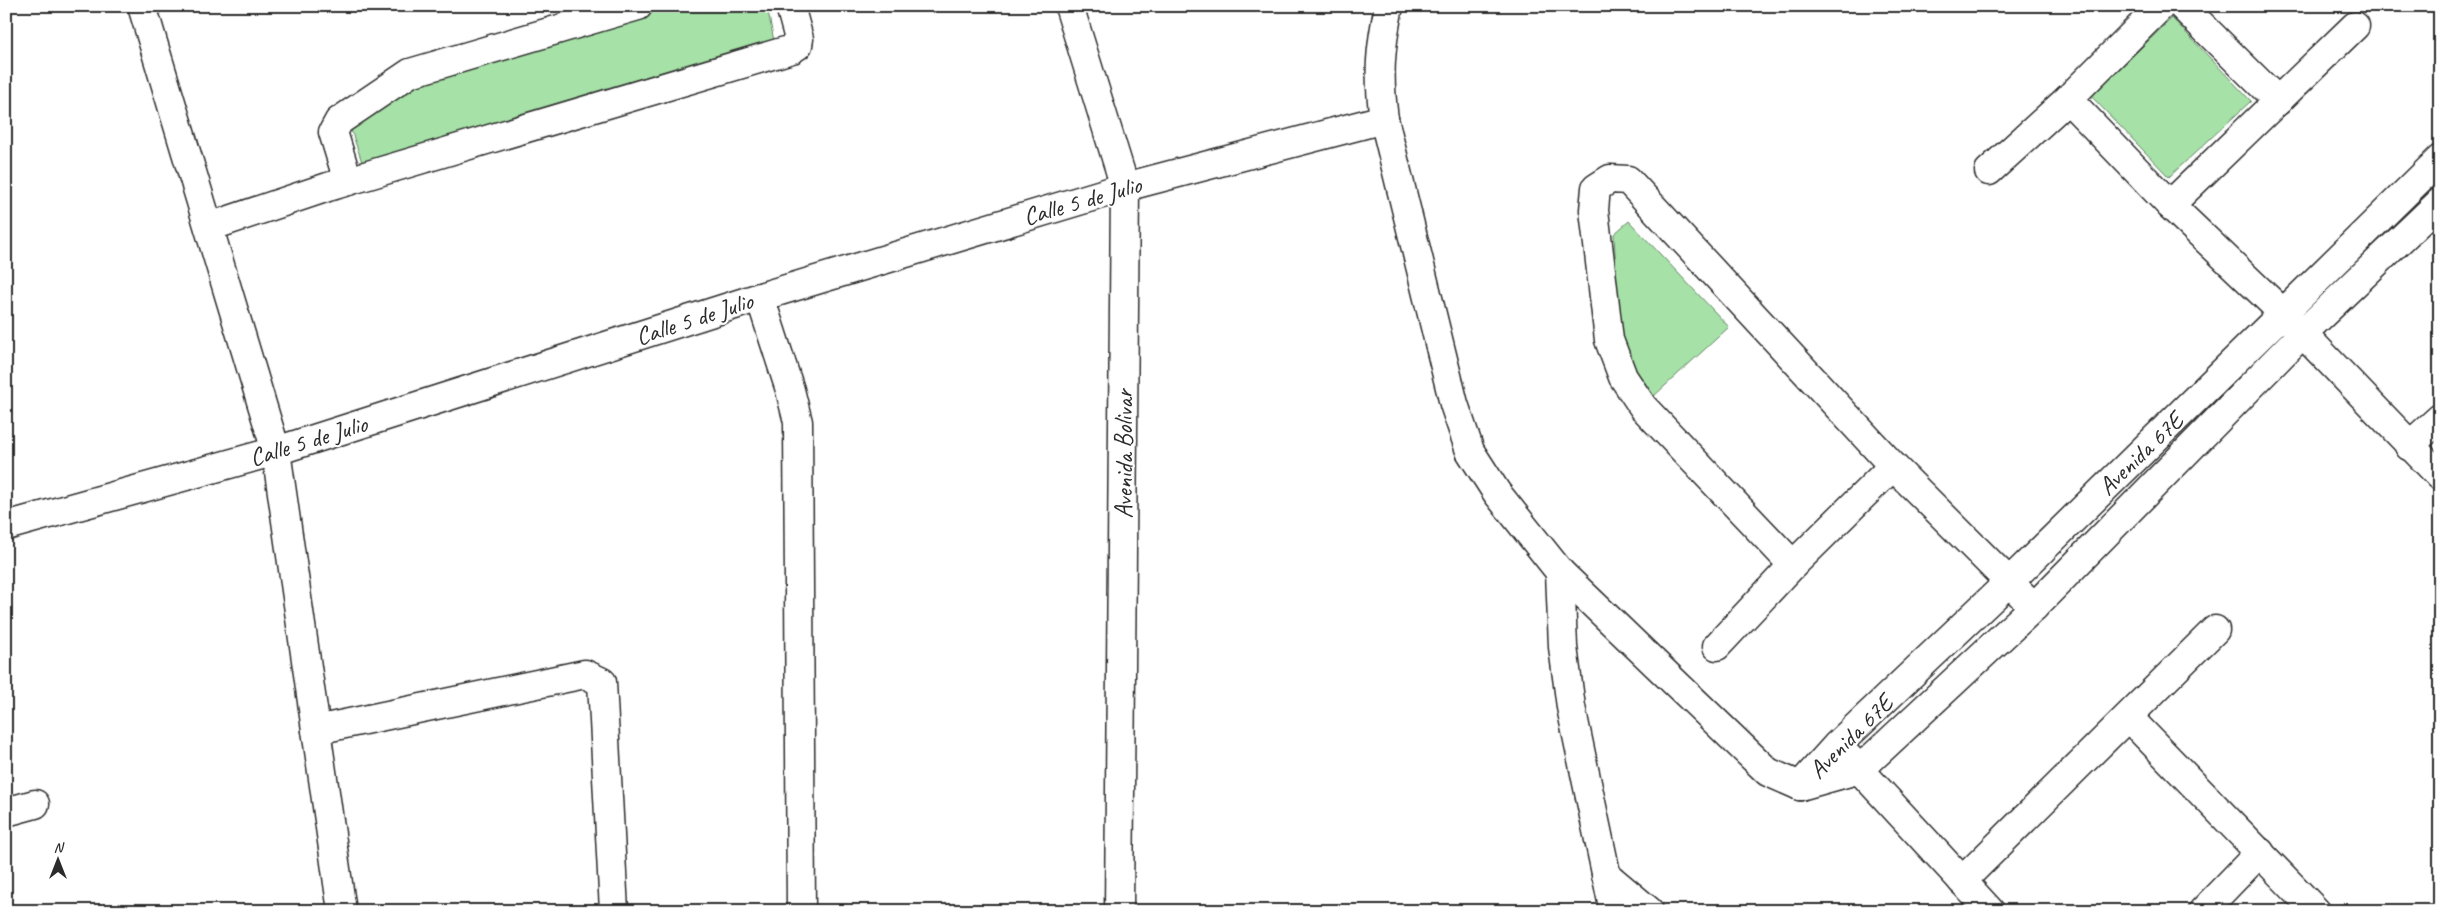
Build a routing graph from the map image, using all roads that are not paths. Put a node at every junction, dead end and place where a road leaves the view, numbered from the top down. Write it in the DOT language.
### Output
graph roads {
  1 [pos="142,6"];
  2 [pos="638,6"];
  3 [pos="790,6"];
  4 [pos="1068,6"];
  5 [pos="1389,6"];
  6 [pos="1402,6"];
  7 [pos="2161,6"];
  8 [pos="2182,6"];
  9 [pos="2355,26"];
  10 [pos="1380,46"];
  11 [pos="2068,99"];
  12 [pos="2278,101"];
  13 [pos="1384,119"];
  14 [pos="2440,159"];
  15 [pos="1989,171"];
  16 [pos="348,181"];
  17 [pos="1124,186"];
  18 [pos="2440,202"];
  19 [pos="2170,205"];
  20 [pos="209,227"];
  21 [pos="760,297"];
  22 [pos="2282,313"];
  23 [pos="2302,334"];
  24 [pos="2440,418"];
  25 [pos="2409,446"];
  26 [pos="276,450"];
  27 [pos="1893,466"];
  28 [pos="2440,476"];
  29 [pos="6,526"];
  30 [pos="1793,565"];
  31 [pos="1560,572"];
  32 [pos="2009,582"];
  33 [pos="2034,607"];
  34 [pos="2215,630"];
  35 [pos="1717,646"];
  36 [pos="2129,718"];
  37 [pos="316,730"];
  38 [pos="1836,746"];
  39 [pos="1860,769"];
  40 [pos="1800,786"];
  41 [pos="35,804"];
  42 [pos="6,812"];
  43 [pos="2260,852"];
  44 [pos="1606,875"];
  45 [pos="1962,881"];
  46 [pos="342,911"];
  47 [pos="614,911"];
  48 [pos="801,911"];
  49 [pos="1119,911"];
  50 [pos="1614,911"];
  51 [pos="1649,911"];
  52 [pos="1990,911"];
  53 [pos="2203,911"];
  54 [pos="2316,911"];
  1 -- 20 [label="street"];
  2 -- 16 [label="street"];
  3 -- 16 [label="street"];
  4 -- 17 [label="street, Avenida Bolivar"];
  5 -- 10 [label="street"];
  6 -- 10 [label="street"];
  7 -- 11 [label="street"];
  8 -- 12 [label="street"];
  9 -- 12 [label="street"];
  10 -- 13 [label="street"];
  11 -- 15 [label="street"];
  11 -- 19 [label="street"];
  12 -- 19 [label="street"];
  13 -- 17 [label="street, Calle 5 de Julio"];
  13 -- 31 [label="street"];
  14 -- 22 [label="street, Avenida 67E"];
  16 -- 20 [label="street"];
  17 -- 21 [label="street, Calle 5 de Julio"];
  17 -- 49 [label="street, Avenida Bolivar"];
  18 -- 23 [label="street, Avenida 67E"];
  19 -- 22 [label="street"];
  20 -- 26 [label="street"];
  21 -- 26 [label="street, Calle 5 de Julio"];
  21 -- 48 [label="street"];
  22 -- 23 [label="street"];
  22 -- 32 [label="street, Avenida 67E"];
  23 -- 25 [label="street"];
  23 -- 33 [label="street, Avenida 67E"];
  24 -- 25 [label="street"];
  25 -- 28 [label="street"];
  26 -- 29 [label="street, Calle 5 de Julio"];
  26 -- 37 [label="street"];
  27 -- 30 [label="street"];
  27 -- 30 [label="street"];
  27 -- 32 [label="street"];
  30 -- 35 [label="street"];
  31 -- 40 [label="street"];
  31 -- 44 [label="street"];
  32 -- 33 [label="street"];
  32 -- 38 [label="street, Avenida 67E"];
  33 -- 39 [label="street, Avenida 67E"];
  34 -- 36 [label="street"];
  36 -- 43 [label="street"];
  36 -- 45 [label="street"];
  37 -- 46 [label="street"];
  37 -- 47 [label="street"];
  38 -- 39 [label="street"];
  38 -- 40 [label="street, Avenida 67E"];
  39 -- 40 [label="street, Avenida 67E"];
  39 -- 45 [label="street"];
  41 -- 42 [label="street"];
  43 -- 53 [label="street"];
  43 -- 54 [label="street"];
  44 -- 50 [label="street"];
  44 -- 51 [label="street"];
  45 -- 52 [label="street"];
}
